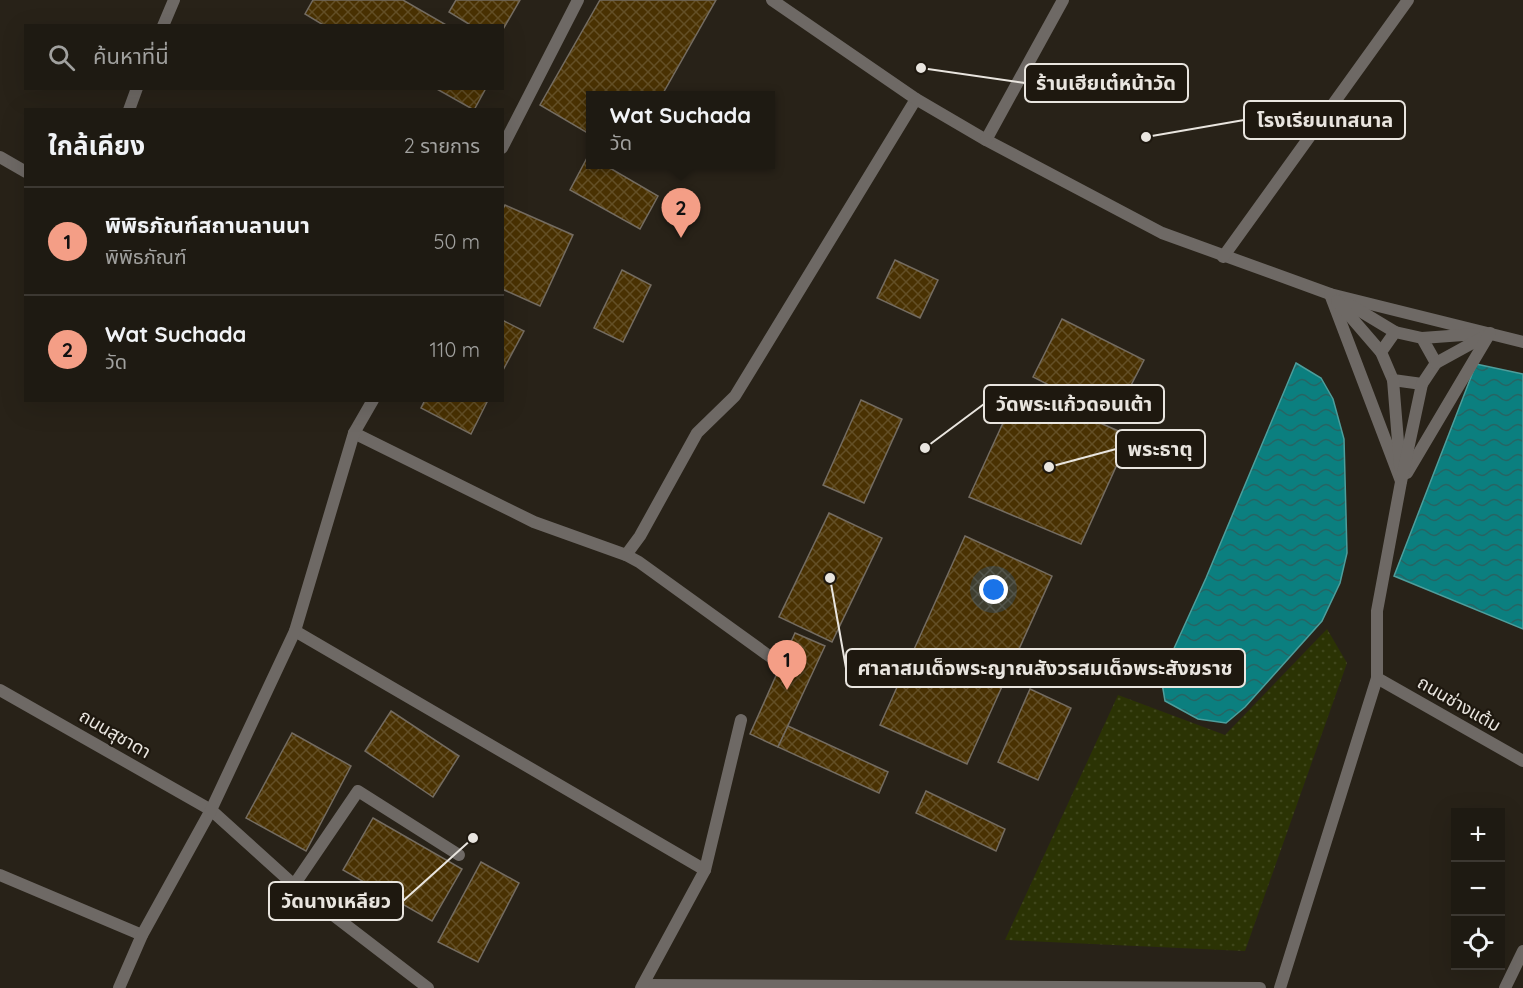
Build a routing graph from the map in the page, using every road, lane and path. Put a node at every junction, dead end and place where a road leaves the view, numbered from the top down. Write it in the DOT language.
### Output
graph roads {
  1 [pos="174,0"];
  2 [pos="578,0"];
  3 [pos="772,0"];
  4 [pos="1063,0"];
  5 [pos="1408,0"];
  6 [pos="164,24"];
  7 [pos="136,90"];
  8 [pos="916,99"];
  9 [pos="130,108"];
  10 [pos="986,140"];
  11 [pos="504,144"];
  12 [pos="0,157"];
  13 [pos="24,171"];
  14 [pos="1223,257"];
  15 [pos="1330,294"];
  16 [pos="1395,332"];
  17 [pos="1490,333"];
  18 [pos="1422,338"];
  19 [pos="1523,342"];
  20 [pos="1381,352"];
  21 [pos="1436,363"];
  22 [pos="1393,380"];
  23 [pos="1422,384"];
  24 [pos="371,402"];
  25 [pos="354,433"];
  26 [pos="1401,482"];
  27 [pos="626,555"];
  28 [pos="295,632"];
  29 [pos="772,658"];
  30 [pos="1377,678"];
  31 [pos="0,690"];
  32 [pos="741,720"];
  33 [pos="1523,761"];
  34 [pos="211,810"];
  35 [pos="459,855"];
  36 [pos="705,870"];
  37 [pos="0,875"];
  38 [pos="294,885"];
  39 [pos="142,935"];
  40 [pos="1523,951"];
  41 [pos="642,986"];
  42 [pos="119,988"];
  43 [pos="428,988"];
  44 [pos="1260,988"];
  45 [pos="1280,988"];
  46 [pos="1505,988"];
  1 -- 6 [label="street"];
  2 -- 11 [label="street"];
  3 -- 8 [label="street"];
  4 -- 10 [label="street"];
  5 -- 14 [label="street"];
  7 -- 9 [label="street"];
  8 -- 10 [label="street"];
  8 -- 27 [label="street"];
  10 -- 14 [label="street"];
  12 -- 13 [label="street"];
  14 -- 15 [label="street"];
  15 -- 16 [label="street"];
  15 -- 17 [label="street"];
  15 -- 20 [label="street"];
  15 -- 26 [label="street"];
  16 -- 18 [label="street"];
  16 -- 20 [label="street"];
  17 -- 18 [label="street"];
  17 -- 19 [label="street"];
  17 -- 21 [label="street"];
  17 -- 26 [label="street"];
  18 -- 21 [label="street"];
  20 -- 22 [label="street"];
  21 -- 23 [label="street"];
  22 -- 23 [label="street"];
  22 -- 26 [label="street"];
  23 -- 26 [label="street"];
  24 -- 25 [label="street"];
  25 -- 27 [label="street"];
  25 -- 28 [label="street"];
  26 -- 30 [label="street"];
  27 -- 29 [label="street"];
  28 -- 34 [label="street"];
  28 -- 36 [label="street"];
  30 -- 33 [label="street, ถนนช่างแต้ม"];
  30 -- 45 [label="street"];
  31 -- 34 [label="street, ถนนสุชาดา"];
  32 -- 36 [label="street"];
  34 -- 38 [label="street, ถนนสุชาดา"];
  34 -- 39 [label="street"];
  35 -- 38 [label="street"];
  36 -- 41 [label="street"];
  37 -- 39 [label="street"];
  38 -- 43 [label="street, ถนนสุชาดา"];
  39 -- 42 [label="street"];
  40 -- 46 [label="street"];
  41 -- 44 [label="street"];
}
